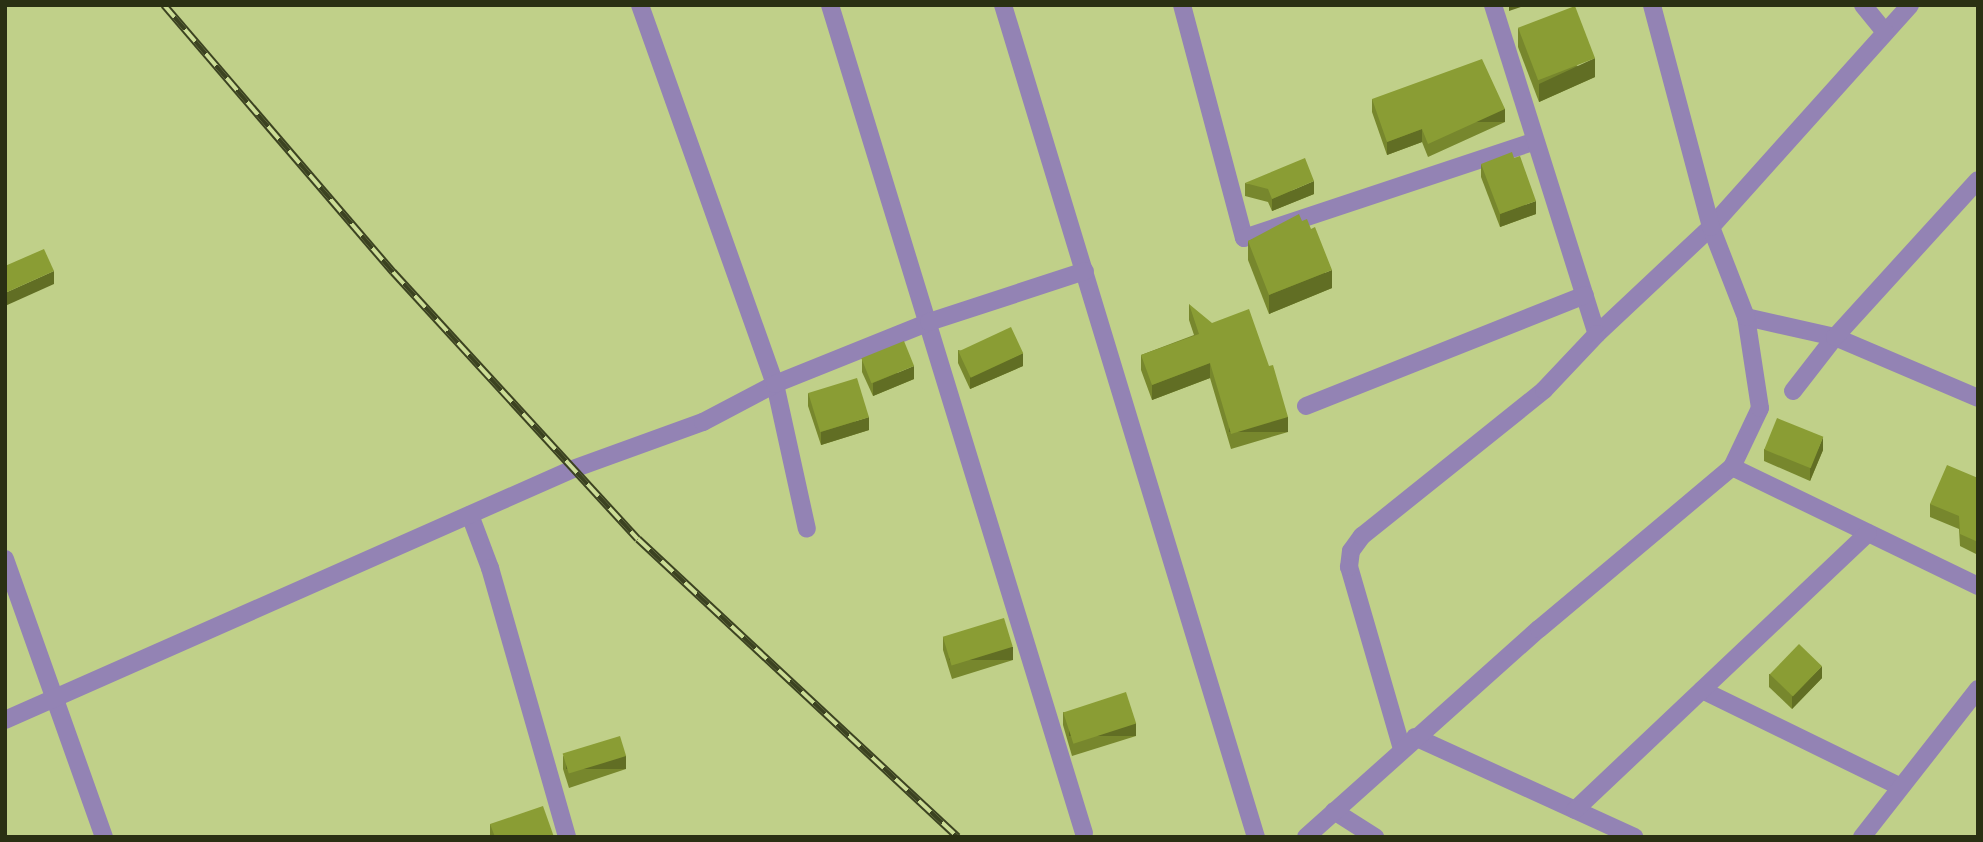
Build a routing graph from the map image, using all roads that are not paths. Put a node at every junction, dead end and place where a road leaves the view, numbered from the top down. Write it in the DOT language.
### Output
graph roads {
  1 [pos="640,5"];
  2 [pos="830,5"];
  3 [pos="1003,5"];
  4 [pos="1182,5"];
  5 [pos="1493,5"];
  6 [pos="1652,5"];
  7 [pos="1863,5"];
  8 [pos="1910,5"];
  9 [pos="1885,32"];
  10 [pos="1535,141"];
  11 [pos="1978,180"];
  12 [pos="1711,227"];
  13 [pos="1085,271"];
  14 [pos="1585,295"];
  15 [pos="1746,317"];
  16 [pos="929,322"];
  17 [pos="1597,334"];
  18 [pos="1835,337"];
  19 [pos="775,384"];
  20 [pos="1793,391"];
  21 [pos="1976,393"];
  22 [pos="1306,406"];
  23 [pos="1732,467"];
  24 [pos="470,515"];
  25 [pos="807,529"];
  26 [pos="1868,533"];
  27 [pos="5,559"];
  28 [pos="1978,586"];
  29 [pos="1978,688"];
  30 [pos="1702,690"];
  31 [pos="55,699"];
  32 [pos="5,720"];
  33 [pos="1409,743"];
  34 [pos="1901,787"];
  35 [pos="1575,810"];
  36 [pos="1334,811"];
  37 [pos="1084,833"];
  38 [pos="104,837"];
  39 [pos="567,837"];
  40 [pos="1256,837"];
  41 [pos="1306,837"];
  42 [pos="1375,837"];
  43 [pos="1634,837"];
  44 [pos="1862,837"];
  1 -- 19 [label="street"];
  2 -- 16 [label="street"];
  3 -- 13 [label="street"];
  4 -- 10 [label="street"];
  5 -- 10 [label="street"];
  6 -- 12 [label="street"];
  7 -- 9 [label="street"];
  8 -- 9 [label="street"];
  9 -- 12 [label="street"];
  10 -- 14 [label="street"];
  11 -- 18 [label="street"];
  12 -- 15 [label="street"];
  12 -- 17 [label="street"];
  13 -- 16 [label="street"];
  13 -- 40 [label="street"];
  14 -- 17 [label="street"];
  14 -- 22 [label="street"];
  15 -- 18 [label="street"];
  15 -- 23 [label="street"];
  16 -- 19 [label="street"];
  16 -- 37 [label="street"];
  17 -- 33 [label="street"];
  18 -- 20 [label="street"];
  18 -- 21 [label="street"];
  19 -- 24 [label="street"];
  19 -- 25 [label="street"];
  23 -- 26 [label="street"];
  23 -- 33 [label="street"];
  24 -- 31 [label="street"];
  24 -- 39 [label="street"];
  26 -- 28 [label="street"];
  26 -- 30 [label="street"];
  27 -- 31 [label="street"];
  29 -- 34 [label="street"];
  30 -- 34 [label="street"];
  30 -- 35 [label="street"];
  31 -- 32 [label="street"];
  31 -- 38 [label="street"];
  33 -- 35 [label="street"];
  33 -- 36 [label="street"];
  34 -- 44 [label="street"];
  35 -- 43 [label="street"];
  36 -- 41 [label="street"];
  36 -- 42 [label="street"];
}
